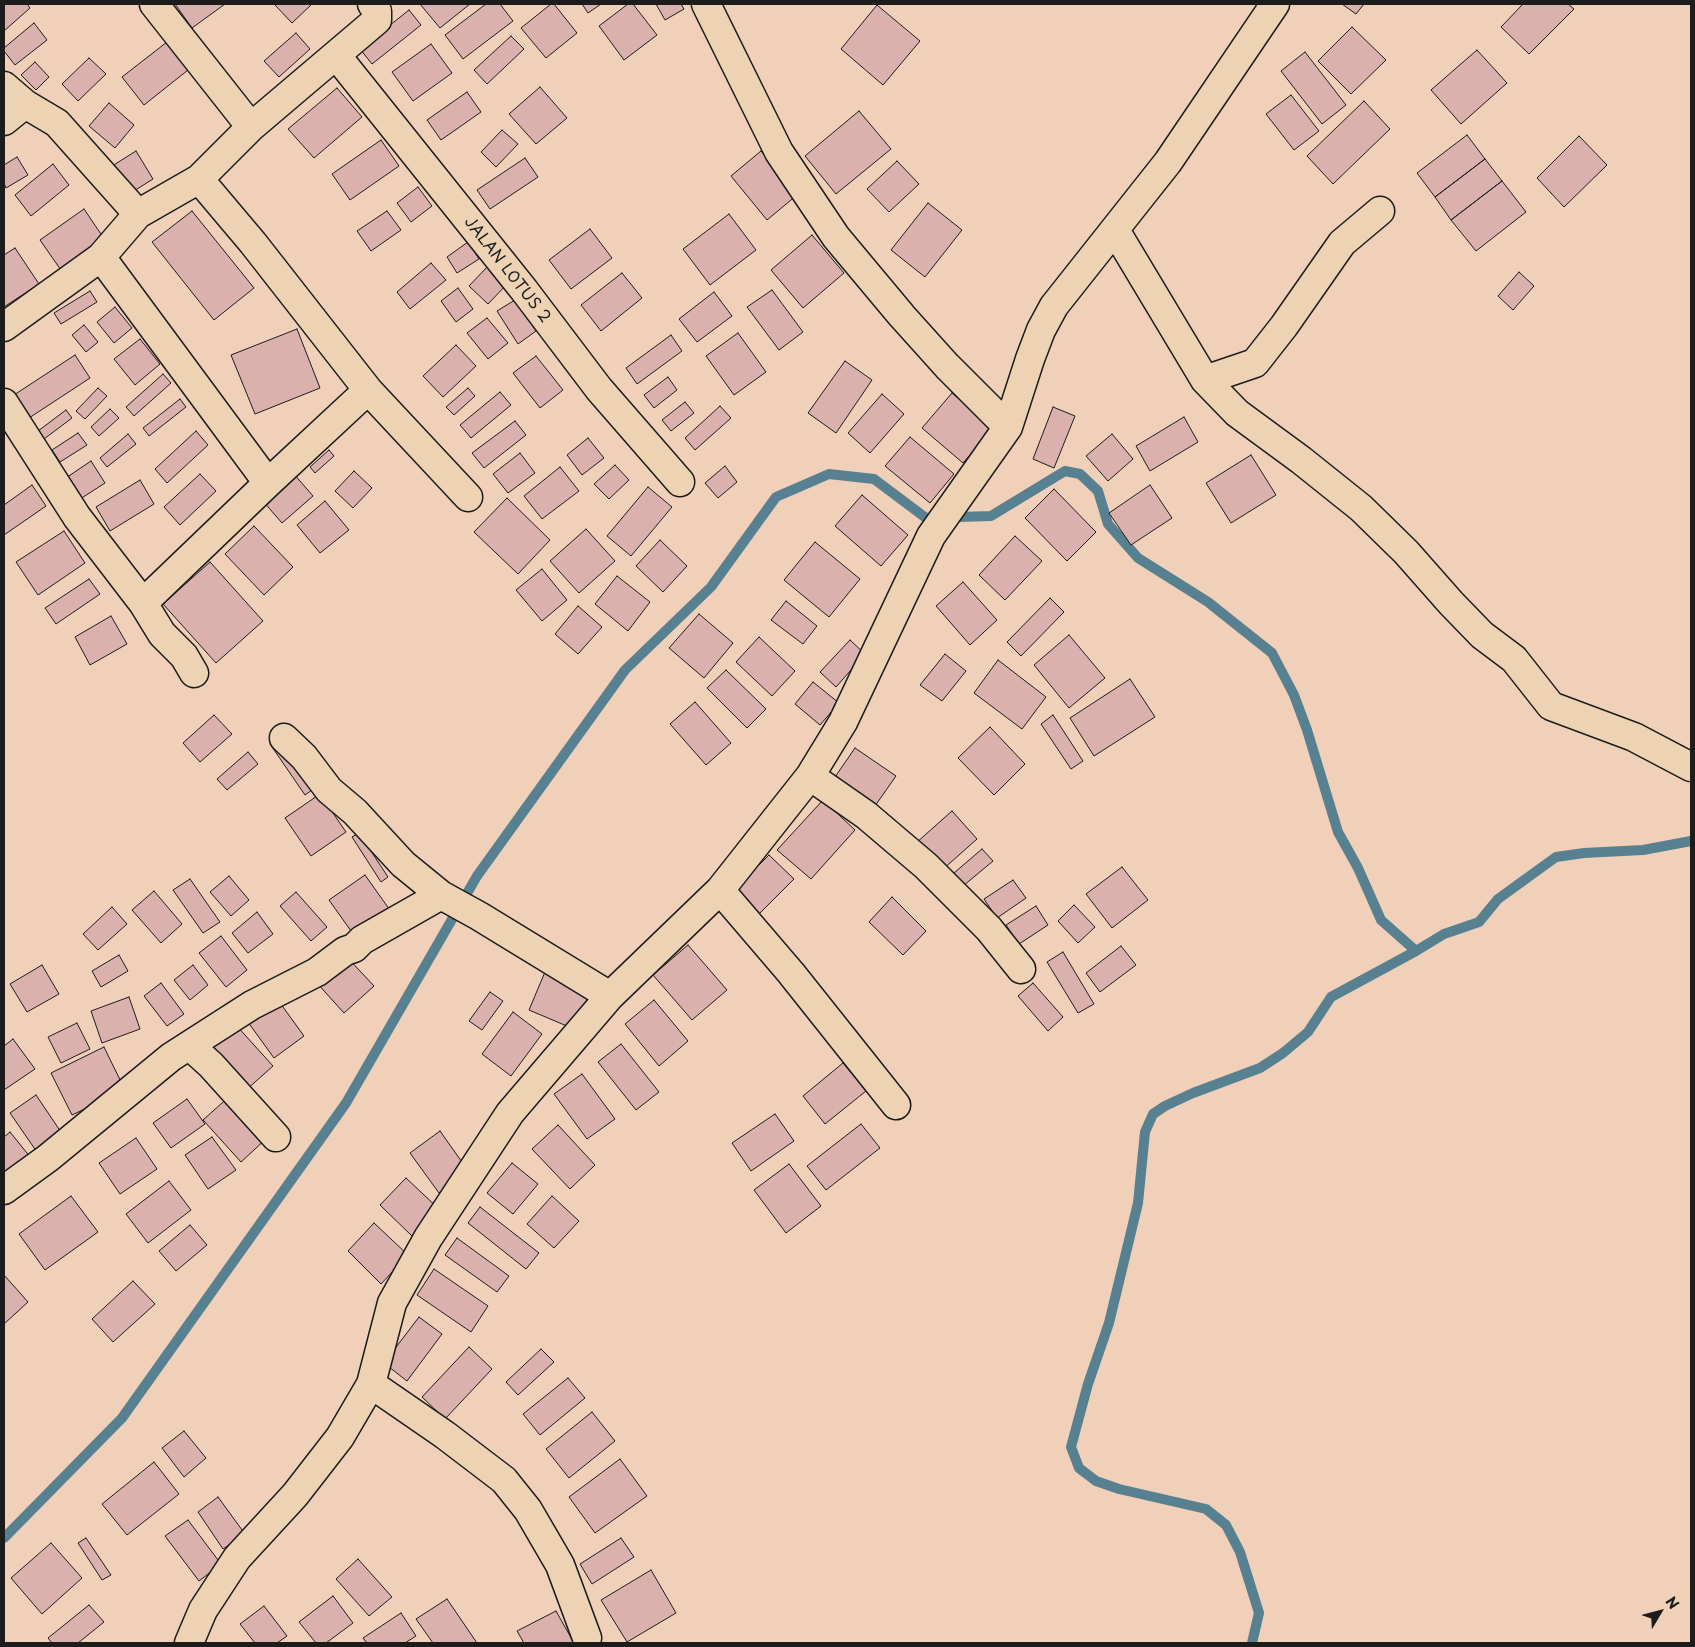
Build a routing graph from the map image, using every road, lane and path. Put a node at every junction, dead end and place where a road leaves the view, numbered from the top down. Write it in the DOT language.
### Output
graph roads {
  1 [pos="154,4"];
  2 [pos="372,4"];
  3 [pos="706,4"];
  4 [pos="1275,4"];
  5 [pos="336,55"];
  6 [pos="4,86"];
  7 [pos="25,104"];
  8 [pos="4,121"];
  9 [pos="251,127"];
  10 [pos="199,179"];
  11 [pos="1380,211"];
  12 [pos="138,214"];
  13 [pos="1115,230"];
  14 [pos="101,257"];
  15 [pos="4,327"];
  16 [pos="1206,380"];
  17 [pos="368,390"];
  18 [pos="4,403"];
  19 [pos="1008,427"];
  20 [pos="268,482"];
  21 [pos="680,482"];
  22 [pos="468,497"];
  23 [pos="143,603"];
  24 [pos="194,673"];
  25 [pos="284,738"];
  26 [pos="1691,767"];
  27 [pos="810,776"];
  28 [pos="720,890"];
  29 [pos="447,898"];
  30 [pos="1021,969"];
  31 [pos="610,996"];
  32 [pos="190,1046"];
  33 [pos="896,1105"];
  34 [pos="276,1136"];
  35 [pos="4,1190"];
  36 [pos="371,1384"];
  37 [pos="587,1638"];
  38 [pos="189,1643"];
  1 -- 9 [label="street"];
  2 -- 5 [label="street"];
  3 -- 19 [label="street"];
  4 -- 13 [label="street"];
  5 -- 9 [label="street"];
  5 -- 21 [label="street, JALAN LOTUS 2"];
  6 -- 7 [label="street"];
  7 -- 8 [label="street"];
  7 -- 12 [label="street"];
  9 -- 10 [label="street"];
  10 -- 12 [label="street"];
  10 -- 17 [label="street"];
  11 -- 16 [label="street"];
  12 -- 14 [label="street"];
  13 -- 16 [label="street"];
  13 -- 19 [label="street"];
  14 -- 15 [label="street"];
  14 -- 20 [label="street"];
  16 -- 26 [label="street"];
  17 -- 20 [label="street"];
  17 -- 22 [label="street"];
  18 -- 23 [label="street"];
  19 -- 27 [label="street"];
  20 -- 23 [label="street"];
  23 -- 24 [label="street"];
  25 -- 29 [label="street"];
  27 -- 28 [label="street"];
  27 -- 30 [label="street"];
  28 -- 31 [label="street"];
  28 -- 33 [label="street"];
  29 -- 31 [label="street"];
  29 -- 32 [label="street"];
  31 -- 36 [label="street"];
  32 -- 34 [label="street"];
  32 -- 35 [label="street"];
  36 -- 37 [label="street"];
  36 -- 38 [label="street"];
}
